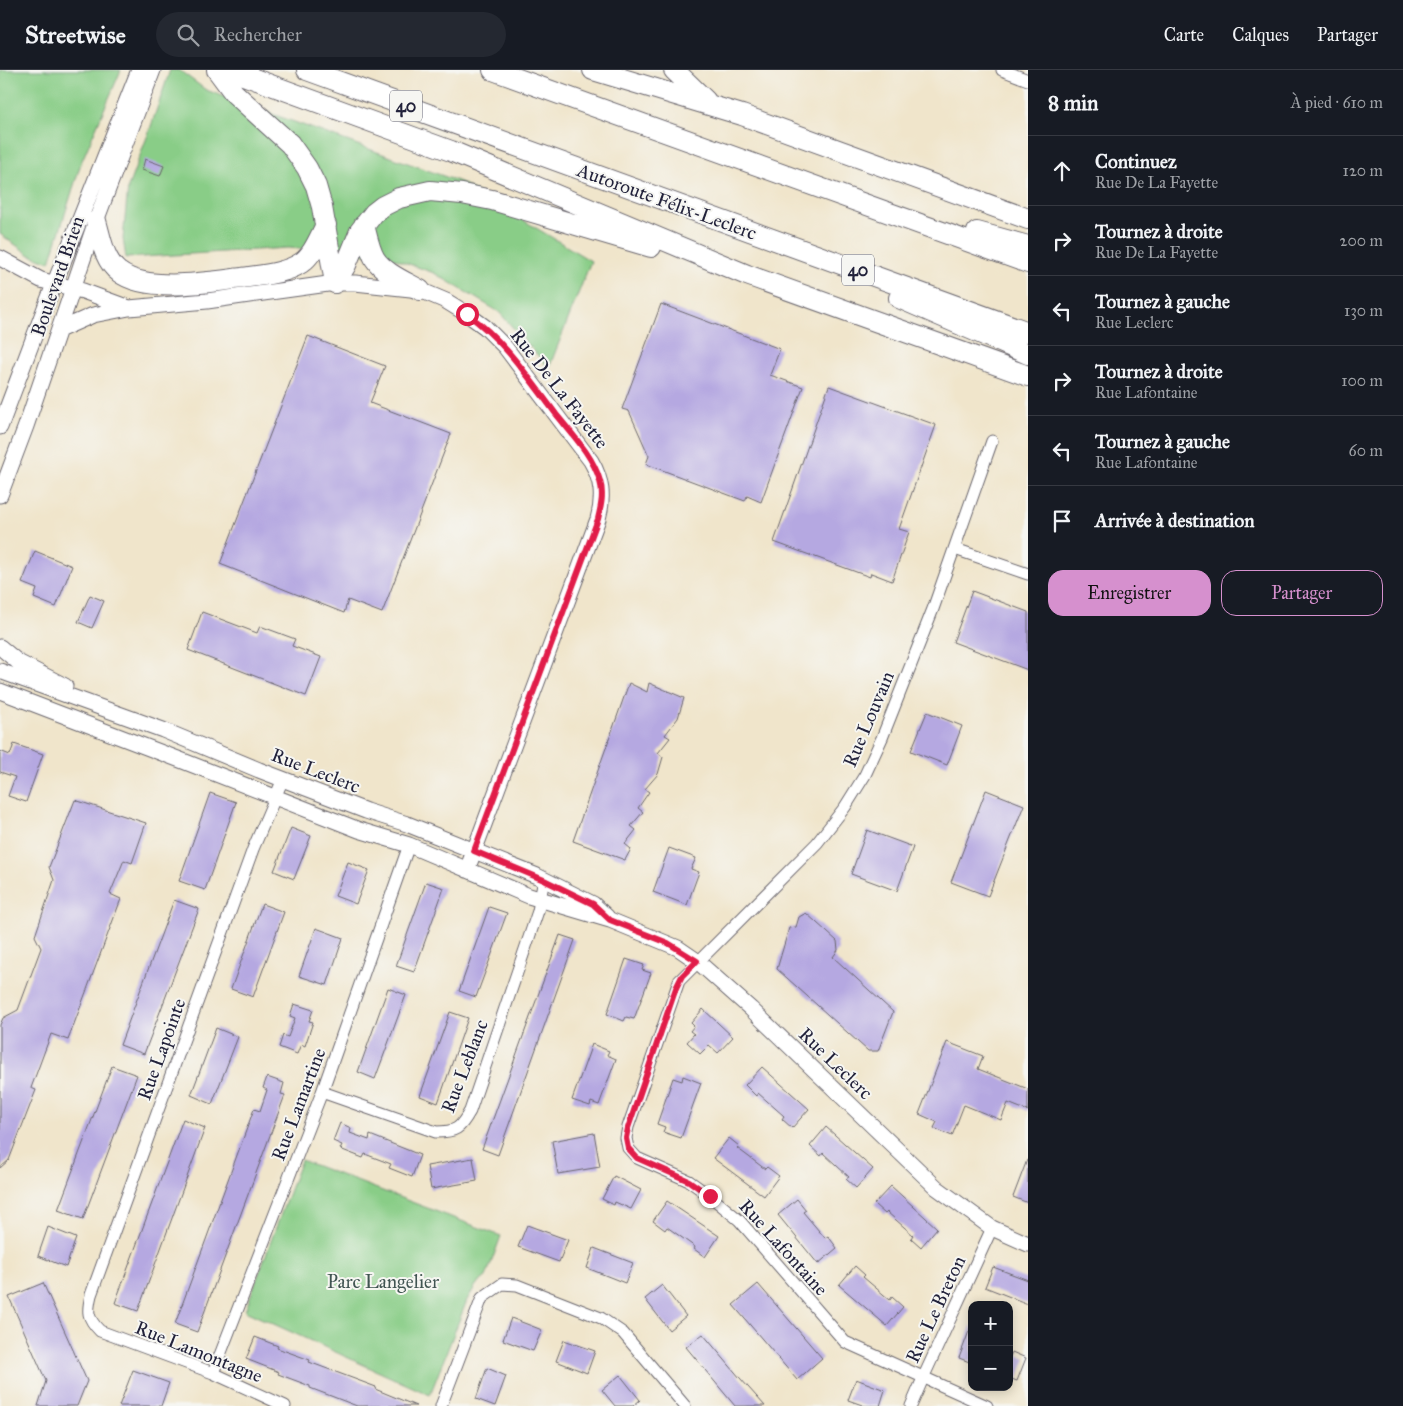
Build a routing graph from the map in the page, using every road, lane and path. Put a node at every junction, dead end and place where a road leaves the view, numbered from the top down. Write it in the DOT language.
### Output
graph roads {
  1 [pos="140,70"];
  2 [pos="153,70"];
  3 [pos="217,70"];
  4 [pos="230,70"];
  5 [pos="307,70"];
  6 [pos="493,70"];
  7 [pos="593,70"];
  8 [pos="674,70"];
  9 [pos="1002,70"];
  10 [pos="1028,80"];
  11 [pos="709,104"];
  12 [pos="837,193"];
  13 [pos="688,208"];
  14 [pos="1028,219"];
  15 [pos="96,221"];
  16 [pos="326,225"];
  17 [pos="364,225"];
  18 [pos="1028,246"];
  19 [pos="0,258"];
  20 [pos="1028,263"];
  21 [pos="747,275"];
  22 [pos="335,283"];
  23 [pos="54,284"];
  24 [pos="74,288"];
  25 [pos="420,290"];
  26 [pos="129,308"];
  27 [pos="59,330"];
  28 [pos="1028,332"];
  29 [pos="1028,354"];
  30 [pos="1028,376"];
  31 [pos="0,427"];
  32 [pos="992,441"];
  33 [pos="0,495"];
  34 [pos="955,549"];
  35 [pos="1028,574"];
  36 [pos="0,647"];
  37 [pos="0,671"];
  38 [pos="5,694"];
  39 [pos="93,704"];
  40 [pos="282,779"];
  41 [pos="274,797"];
  42 [pos="409,846"];
  43 [pos="474,851"];
  44 [pos="467,870"];
  45 [pos="544,880"];
  46 [pos="540,899"];
  47 [pos="610,920"];
  48 [pos="697,961"];
  49 [pos="322,1092"];
  50 [pos="992,1228"];
  51 [pos="1028,1244"];
  52 [pos="100,1331"];
  53 [pos="213,1373"];
  54 [pos="924,1376"];
  55 [pos="285,1406"];
  56 [pos="441,1406"];
  57 [pos="685,1406"];
  58 [pos="912,1406"];
  59 [pos="987,1406"];
  1 -- 23 [label="street, Boulevard Brien"];
  2 -- 15 [label="street, Boulevard Brien"];
  3 -- 16 [label="highway"];
  4 -- 21 [label="highway"];
  5 -- 13 [label="highway, Autoroute Félix-Leclerc / 40"];
  6 -- 12 [label="highway"];
  7 -- 11 [label="highway"];
  8 -- 11 [label="highway"];
  9 -- 10 [label="street"];
  11 -- 14 [label="highway"];
  12 -- 18 [label="highway"];
  12 -- 20 [label="highway"];
  13 -- 28 [label="highway, Autoroute Félix-Leclerc / 40"];
  13 -- 29 [label="highway"];
  15 -- 16 [label="highway"];
  15 -- 24 [label="street, Boulevard Brien"];
  16 -- 22 [label="highway"];
  17 -- 21 [label="highway"];
  17 -- 22 [label="highway"];
  17 -- 25 [label="highway"];
  19 -- 23 [label="street, Rue De La Fayette"];
  21 -- 30 [label="highway"];
  22 -- 25 [label="street, Rue De La Fayette"];
  22 -- 26 [label="street, Rue De La Fayette"];
  23 -- 24 [label="street, Rue De La Fayette"];
  23 -- 31 [label="street, Boulevard Brien"];
  24 -- 26 [label="street, Rue De La Fayette"];
  24 -- 27 [label="street, Boulevard Brien"];
  25 -- 43 [label="street, Rue De La Fayette"];
  26 -- 27 [label="street"];
  27 -- 33 [label="street, Boulevard Brien"];
  32 -- 34 [label="street, Rue Louvain"];
  34 -- 35 [label="street"];
  34 -- 48 [label="street, Rue Louvain"];
  36 -- 39 [label="street"];
  37 -- 39 [label="street, Rue Leclerc"];
  38 -- 41 [label="street, Rue Leclerc"];
  39 -- 40 [label="street, Rue Leclerc"];
  40 -- 41 [label="street, Rue Lapointe"];
  40 -- 43 [label="street, Rue Leclerc"];
  41 -- 42 [label="street, Rue Leclerc"];
  41 -- 52 [label="street, Rue Lapointe"];
  42 -- 44 [label="street, Rue Leclerc"];
  42 -- 49 [label="street, Rue Lamartine"];
  43 -- 44 [label="street, Rue De La Fayette"];
  43 -- 45 [label="street, Rue Leclerc"];
  44 -- 46 [label="street, Rue Leclerc"];
  45 -- 46 [label="street, Rue Leblanc"];
  45 -- 47 [label="street, Rue Leclerc"];
  46 -- 47 [label="street, Rue Leclerc"];
  46 -- 49 [label="street, Rue Leblanc"];
  47 -- 48 [label="street, Rue Leclerc"];
  48 -- 50 [label="street, Rue Leclerc"];
  48 -- 54 [label="street, Rue Lafontaine"];
  49 -- 53 [label="street, Rue Lamartine"];
  50 -- 51 [label="street, Rue Leclerc"];
  50 -- 54 [label="street, Rue Le Breton"];
  52 -- 53 [label="street, Rue Lamontagne"];
  53 -- 55 [label="street, Rue Lamontagne"];
  54 -- 58 [label="street, Rue Le Breton"];
  54 -- 59 [label="street, Rue Lafontaine"];
  56 -- 57 [label="street"];
}
